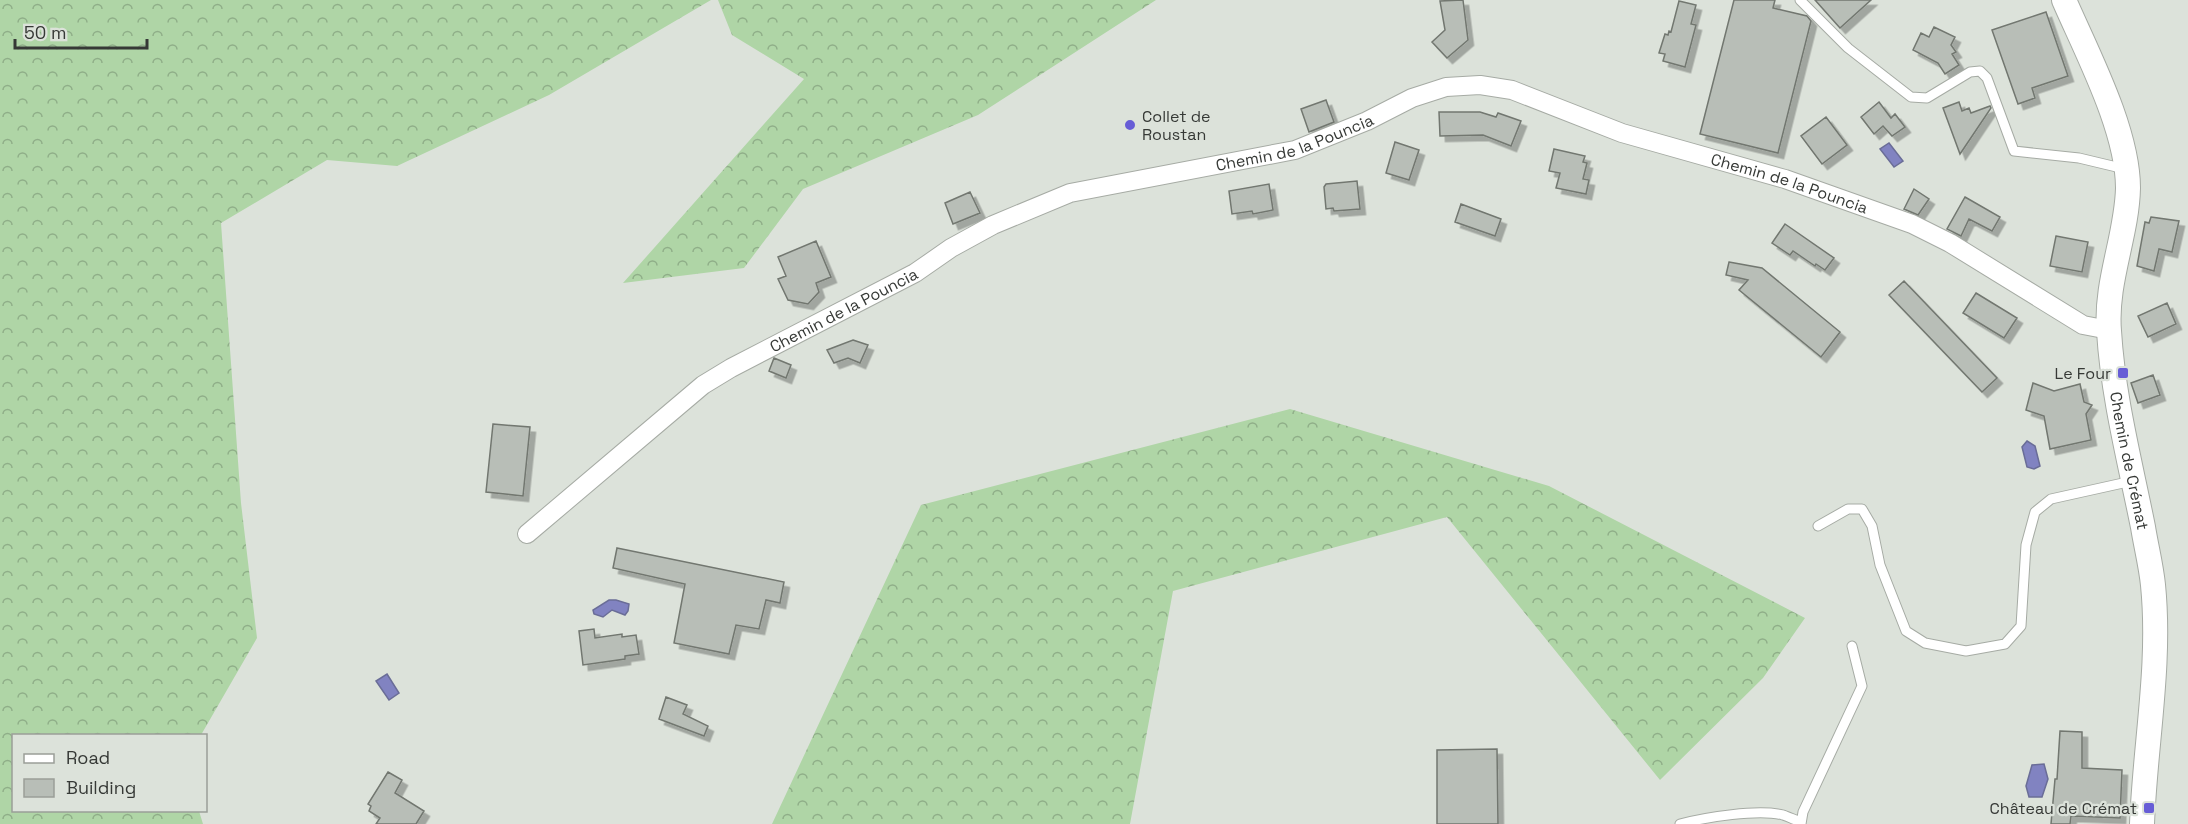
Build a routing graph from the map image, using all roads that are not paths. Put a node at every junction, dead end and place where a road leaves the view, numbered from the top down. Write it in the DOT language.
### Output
graph roads {
  1 [pos="1800,0"];
  2 [pos="2064,0"];
  3 [pos="2127,169"];
  4 [pos="2109,330"];
  5 [pos="2134,480"];
  6 [pos="1818,525"];
  7 [pos="527,534"];
  8 [pos="1852,646"];
  9 [pos="1801,823"];
  10 [pos="1680,824"];
  11 [pos="2142,824"];
  1 -- 3 [label="lane"];
  2 -- 3 [label="street, Chemin de Crémat"];
  3 -- 4 [label="street, Chemin de Crémat"];
  4 -- 5 [label="street, Chemin de Crémat"];
  4 -- 7 [label="street, Chemin de la Pouncia"];
  5 -- 6 [label="lane"];
  5 -- 11 [label="street, Chemin de Crémat"];
  8 -- 9 [label="lane"];
  9 -- 10 [label="lane"];
}
